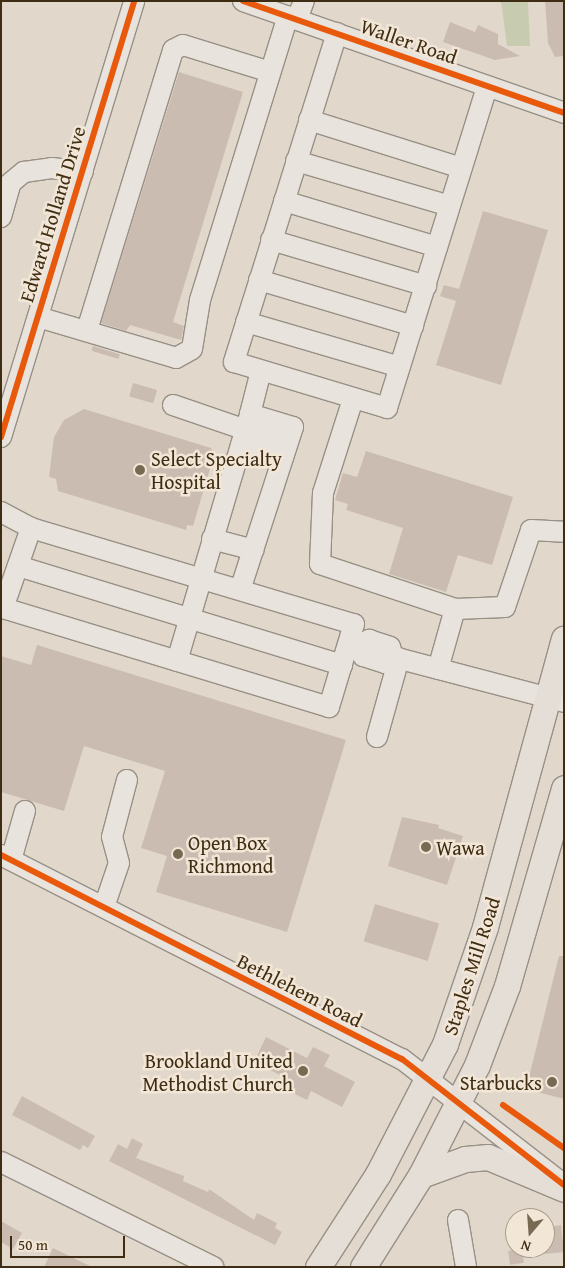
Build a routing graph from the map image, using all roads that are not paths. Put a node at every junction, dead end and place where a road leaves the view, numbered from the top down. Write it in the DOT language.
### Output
graph roads {
  1 [pos="134,1"];
  2 [pos="243,1"];
  3 [pos="296,12"];
  4 [pos="337,33"];
  5 [pos="268,71"];
  6 [pos="486,86"];
  7 [pos="564,113"];
  8 [pos="309,120"];
  9 [pos="296,161"];
  10 [pos="461,168"];
  11 [pos="82,172"];
  12 [pos="6,187"];
  13 [pos="284,201"];
  14 [pos="450,206"];
  15 [pos="1,217"];
  16 [pos="272,240"];
  17 [pos="437,247"];
  18 [pos="259,280"];
  19 [pos="426,286"];
  20 [pos="38,317"];
  21 [pos="246,322"];
  22 [pos="413,326"];
  23 [pos="86,330"];
  24 [pos="400,367"];
  25 [pos="261,371"];
  26 [pos="353,398"];
  27 [pos="173,405"];
  28 [pos="245,429"];
  29 [pos="1,437"];
  30 [pos="285,451"];
  31 [pos="1,512"];
  32 [pos="31,528"];
  33 [pos="564,532"];
  34 [pos="212,539"];
  35 [pos="254,550"];
  36 [pos="18,566"];
  37 [pos="200,578"];
  38 [pos="240,590"];
  39 [pos="454,610"];
  40 [pos="190,616"];
  41 [pos="564,639"];
  42 [pos="353,644"];
  43 [pos="396,658"];
  44 [pos="177,661"];
  45 [pos="342,665"];
  46 [pos="438,669"];
  47 [pos="556,700"];
  48 [pos="377,737"];
  49 [pos="127,780"];
  50 [pos="564,788"];
  51 [pos="25,811"];
  52 [pos="6,858"];
  53 [pos="104,907"];
  54 [pos="430,1078"];
  55 [pos="460,1102"];
  56 [pos="1,1162"];
  57 [pos="421,1175"];
  58 [pos="564,1185"];
  59 [pos="564,1189"];
  60 [pos="458,1220"];
  61 [pos="213,1267"];
  62 [pos="318,1267"];
  63 [pos="363,1267"];
  64 [pos="466,1267"];
  1 -- 11 [label="street, Edward Holland Drive"];
  2 -- 3 [label="street, Waller Road"];
  3 -- 4 [label="street, Waller Road"];
  3 -- 5 [label="street"];
  4 -- 6 [label="street, Waller Road"];
  4 -- 8 [label="street"];
  5 -- 23 [label="street"];
  5 -- 23 [label="street"];
  6 -- 7 [label="street, Waller Road"];
  6 -- 10 [label="street"];
  8 -- 9 [label="street"];
  8 -- 10 [label="street"];
  9 -- 13 [label="street"];
  9 -- 14 [label="street"];
  10 -- 14 [label="street"];
  11 -- 12 [label="street"];
  11 -- 20 [label="street, Edward Holland Drive"];
  12 -- 15 [label="street"];
  13 -- 16 [label="street"];
  13 -- 17 [label="street"];
  14 -- 17 [label="street"];
  16 -- 18 [label="street"];
  16 -- 19 [label="street"];
  17 -- 19 [label="street"];
  18 -- 21 [label="street"];
  18 -- 22 [label="street"];
  19 -- 22 [label="street"];
  20 -- 23 [label="street"];
  20 -- 29 [label="street, Edward Holland Drive"];
  21 -- 24 [label="street"];
  21 -- 25 [label="street"];
  22 -- 24 [label="street"];
  24 -- 26 [label="street"];
  25 -- 26 [label="street"];
  25 -- 28 [label="street"];
  26 -- 39 [label="street"];
  27 -- 28 [label="street"];
  28 -- 30 [label="street"];
  28 -- 30 [label="street"];
  28 -- 34 [label="street"];
  30 -- 35 [label="street"];
  31 -- 32 [label="street"];
  32 -- 36 [label="street"];
  32 -- 37 [label="street"];
  33 -- 39 [label="street"];
  34 -- 35 [label="street"];
  34 -- 37 [label="street"];
  35 -- 38 [label="street"];
  36 -- 40 [label="street"];
  36 -- 44 [label="street"];
  37 -- 38 [label="street"];
  37 -- 40 [label="street"];
  38 -- 42 [label="street"];
  39 -- 46 [label="street"];
  40 -- 44 [label="street"];
  40 -- 45 [label="street"];
  41 -- 47 [label="main road, Staples Mill Road"];
  42 -- 43 [label="street"];
  42 -- 45 [label="street"];
  43 -- 46 [label="street"];
  43 -- 48 [label="street"];
  44 -- 45 [label="street"];
  46 -- 47 [label="street"];
  47 -- 54 [label="main road, Staples Mill Road"];
  49 -- 53 [label="street"];
  50 -- 55 [label="main road, Staples Mill Road"];
  51 -- 52 [label="street"];
  52 -- 53 [label="street, Bethlehem Road"];
  53 -- 54 [label="street, Bethlehem Road"];
  54 -- 55 [label="street, Bethlehem Road"];
  54 -- 62 [label="main road, Staples Mill Road"];
  55 -- 57 [label="main road, Staples Mill Road"];
  55 -- 58 [label="street, Bethlehem Road"];
  56 -- 61 [label="street"];
  57 -- 59 [label="main road"];
  57 -- 63 [label="main road, Staples Mill Road"];
  60 -- 64 [label="street"];
}
